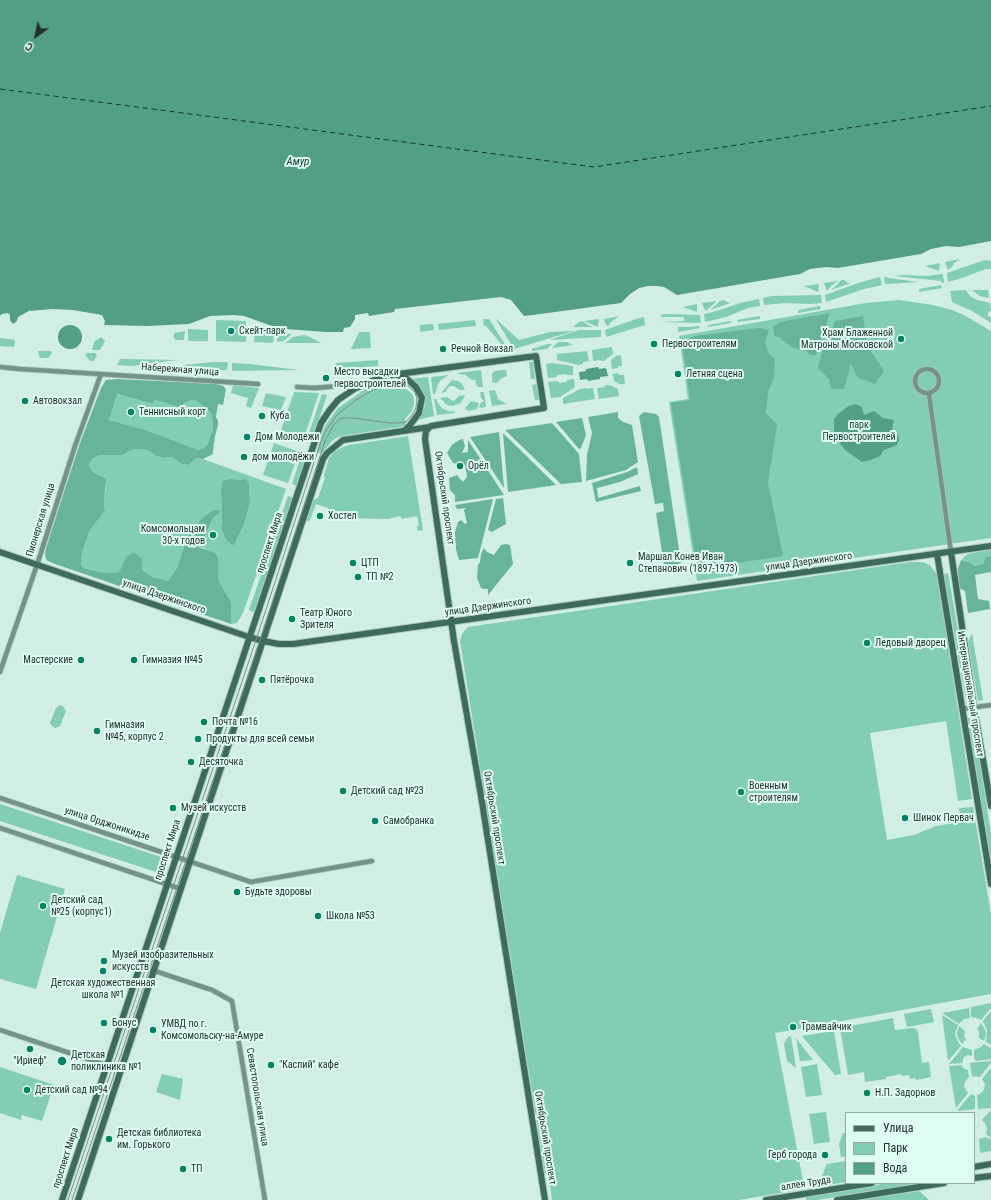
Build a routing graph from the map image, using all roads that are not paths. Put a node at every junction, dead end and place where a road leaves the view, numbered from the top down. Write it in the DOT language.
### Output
graph roads {
  1 [pos="0,367"];
  2 [pos="101,374"];
  3 [pos="396,374"];
  4 [pos="258,384"];
  5 [pos="364,384"];
  6 [pos="297,386"];
  7 [pos="928,394"];
  8 [pos="431,426"];
  9 [pos="418,429"];
  10 [pos="405,431"];
  11 [pos="425,439"];
  12 [pos="991,546"];
  13 [pos="0,552"];
  14 [pos="951,552"];
  15 [pos="937,554"];
  16 [pos="37,565"];
  17 [pos="452,622"];
  18 [pos="249,637"];
  19 [pos="263,641"];
  20 [pos="0,672"];
  21 [pos="991,705"];
  22 [pos="974,707"];
  23 [pos="962,709"];
  24 [pos="989,787"];
  25 [pos="0,798"];
  26 [pos="991,806"];
  27 [pos="0,828"];
  28 [pos="176,857"];
  29 [pos="372,861"];
  30 [pos="190,862"];
  31 [pos="167,884"];
  32 [pos="991,884"];
  33 [pos="181,889"];
  34 [pos="140,966"];
  35 [pos="154,970"];
  36 [pos="0,1030"];
  37 [pos="107,1065"];
  38 [pos="121,1070"];
  39 [pos="991,1164"];
  40 [pos="975,1167"];
  41 [pos="991,1176"];
  42 [pos="975,1178"];
  43 [pos="866,1184"];
  44 [pos="938,1184"];
  45 [pos="785,1198"];
  46 [pos="774,1199"];
  47 [pos="62,1200"];
  48 [pos="78,1200"];
  49 [pos="265,1200"];
  50 [pos="545,1200"];
  51 [pos="766,1200"];
  52 [pos="837,1200"];
  1 -- 2 [label="street, Набережная улица"];
  2 -- 4 [label="street, Набережная улица"];
  2 -- 16 [label="street, Пионерская улица"];
  3 -- 5 [label="main road, проспект Мира"];
  3 -- 8 [label="main road, проспект Мира"];
  3 -- 10 [label="main road"];
  5 -- 6 [label="street"];
  5 -- 18 [label="main road, проспект Мира"];
  7 -- 7 [label="street"];
  7 -- 14 [label="street"];
  8 -- 9 [label="main road"];
  8 -- 11 [label="main road"];
  9 -- 10 [label="main road"];
  9 -- 11 [label="main road"];
  10 -- 19 [label="main road"];
  11 -- 17 [label="main road, Октябрьский проспект"];
  12 -- 14 [label="main road, улица Дзержинского"];
  13 -- 16 [label="main road, улица Дзержинского"];
  14 -- 15 [label="main road, улица Дзержинского"];
  14 -- 22 [label="main road, Интернациональный проспект"];
  15 -- 17 [label="main road, улица Дзержинского"];
  15 -- 23 [label="main road, Интернациональный проспект"];
  16 -- 18 [label="main road, улица Дзержинского"];
  16 -- 20 [label="street, Пионерская улица"];
  17 -- 19 [label="main road, улица Дзержинского"];
  17 -- 50 [label="main road, Октябрьский проспект"];
  18 -- 19 [label="main road, улица Дзержинского"];
  18 -- 28 [label="main road, проспект Мира"];
  19 -- 30 [label="main road"];
  21 -- 22 [label="street"];
  22 -- 23 [label="street"];
  22 -- 24 [label="main road, Интернациональный проспект"];
  23 -- 32 [label="main road, Интернациональный проспект"];
  24 -- 26 [label="main road, Интернациональный проспект"];
  25 -- 28 [label="street, улица Орджоникидзе"];
  27 -- 31 [label="street"];
  28 -- 30 [label="street, улица Орджоникидзе"];
  28 -- 31 [label="main road, проспект Мира"];
  29 -- 30 [label="street, улица Орджоникидзе"];
  30 -- 33 [label="main road"];
  31 -- 33 [label="street"];
  31 -- 34 [label="main road, проспект Мира"];
  33 -- 35 [label="main road"];
  34 -- 35 [label="street, Севастопольская улица"];
  34 -- 37 [label="main road, проспект Мира"];
  35 -- 38 [label="main road"];
  35 -- 49 [label="street, Севастопольская улица"];
  36 -- 37 [label="street"];
  37 -- 38 [label="street"];
  37 -- 47 [label="main road, проспект Мира"];
  38 -- 48 [label="main road"];
  39 -- 40 [label="main road"];
  41 -- 42 [label="main road"];
  43 -- 45 [label="main road, аллея Труда"];
  44 -- 52 [label="main road"];
  45 -- 46 [label="main road, аллея Труда"];
  46 -- 51 [label="main road, аллея Труда"];
}
